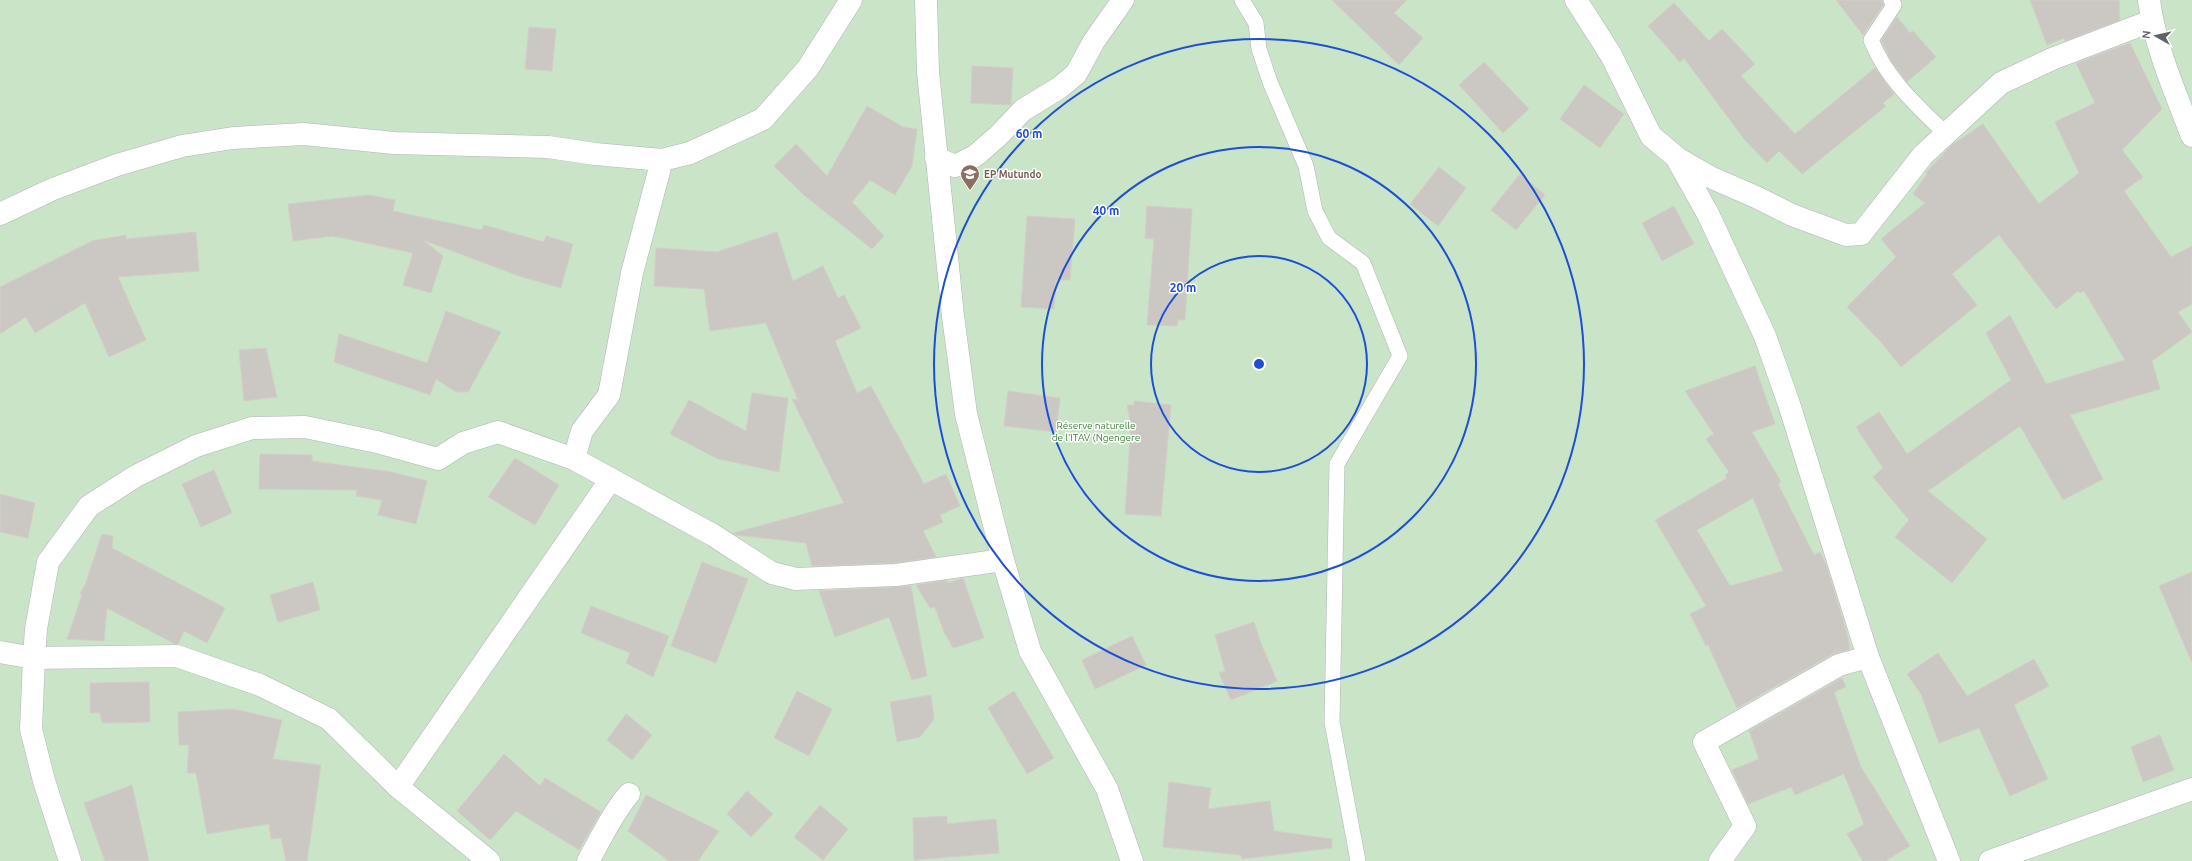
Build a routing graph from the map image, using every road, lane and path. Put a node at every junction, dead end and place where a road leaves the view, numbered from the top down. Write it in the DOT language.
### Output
graph roads {
  1 [pos="851,0"];
  2 [pos="926,0"];
  3 [pos="1123,0"];
  4 [pos="1242,0"];
  5 [pos="1576,0"];
  6 [pos="1891,0"];
  7 [pos="2150,10"];
  8 [pos="1945,133"];
  9 [pos="2192,136"];
  10 [pos="1676,157"];
  11 [pos="936,158"];
  12 [pos="662,160"];
  13 [pos="0,214"];
  14 [pos="574,459"];
  15 [pos="611,479"];
  16 [pos="1003,560"];
  17 [pos="0,652"];
  18 [pos="1868,657"];
  19 [pos="34,658"];
  20 [pos="398,786"];
  21 [pos="2192,789"];
  22 [pos="629,794"];
  23 [pos="70,861"];
  24 [pos="489,861"];
  25 [pos="588,861"];
  26 [pos="1132,861"];
  27 [pos="1358,861"];
  28 [pos="1720,861"];
  29 [pos="1949,861"];
  30 [pos="1990,861"];
  1 -- 12 [label="street"];
  2 -- 11 [label="street"];
  3 -- 11 [label="street"];
  4 -- 27 [label="lane"];
  5 -- 10 [label="street"];
  6 -- 8 [label="lane"];
  7 -- 8 [label="street"];
  7 -- 9 [label="street"];
  8 -- 10 [label="street"];
  10 -- 18 [label="street"];
  11 -- 16 [label="street"];
  12 -- 13 [label="street"];
  12 -- 14 [label="street"];
  14 -- 15 [label="street"];
  14 -- 19 [label="street"];
  15 -- 16 [label="street"];
  15 -- 20 [label="street"];
  16 -- 26 [label="street"];
  17 -- 19 [label="street"];
  18 -- 28 [label="street"];
  18 -- 29 [label="street"];
  19 -- 20 [label="street"];
  19 -- 23 [label="street"];
  20 -- 24 [label="street"];
  21 -- 30 [label="street"];
  22 -- 25 [label="street"];
}
